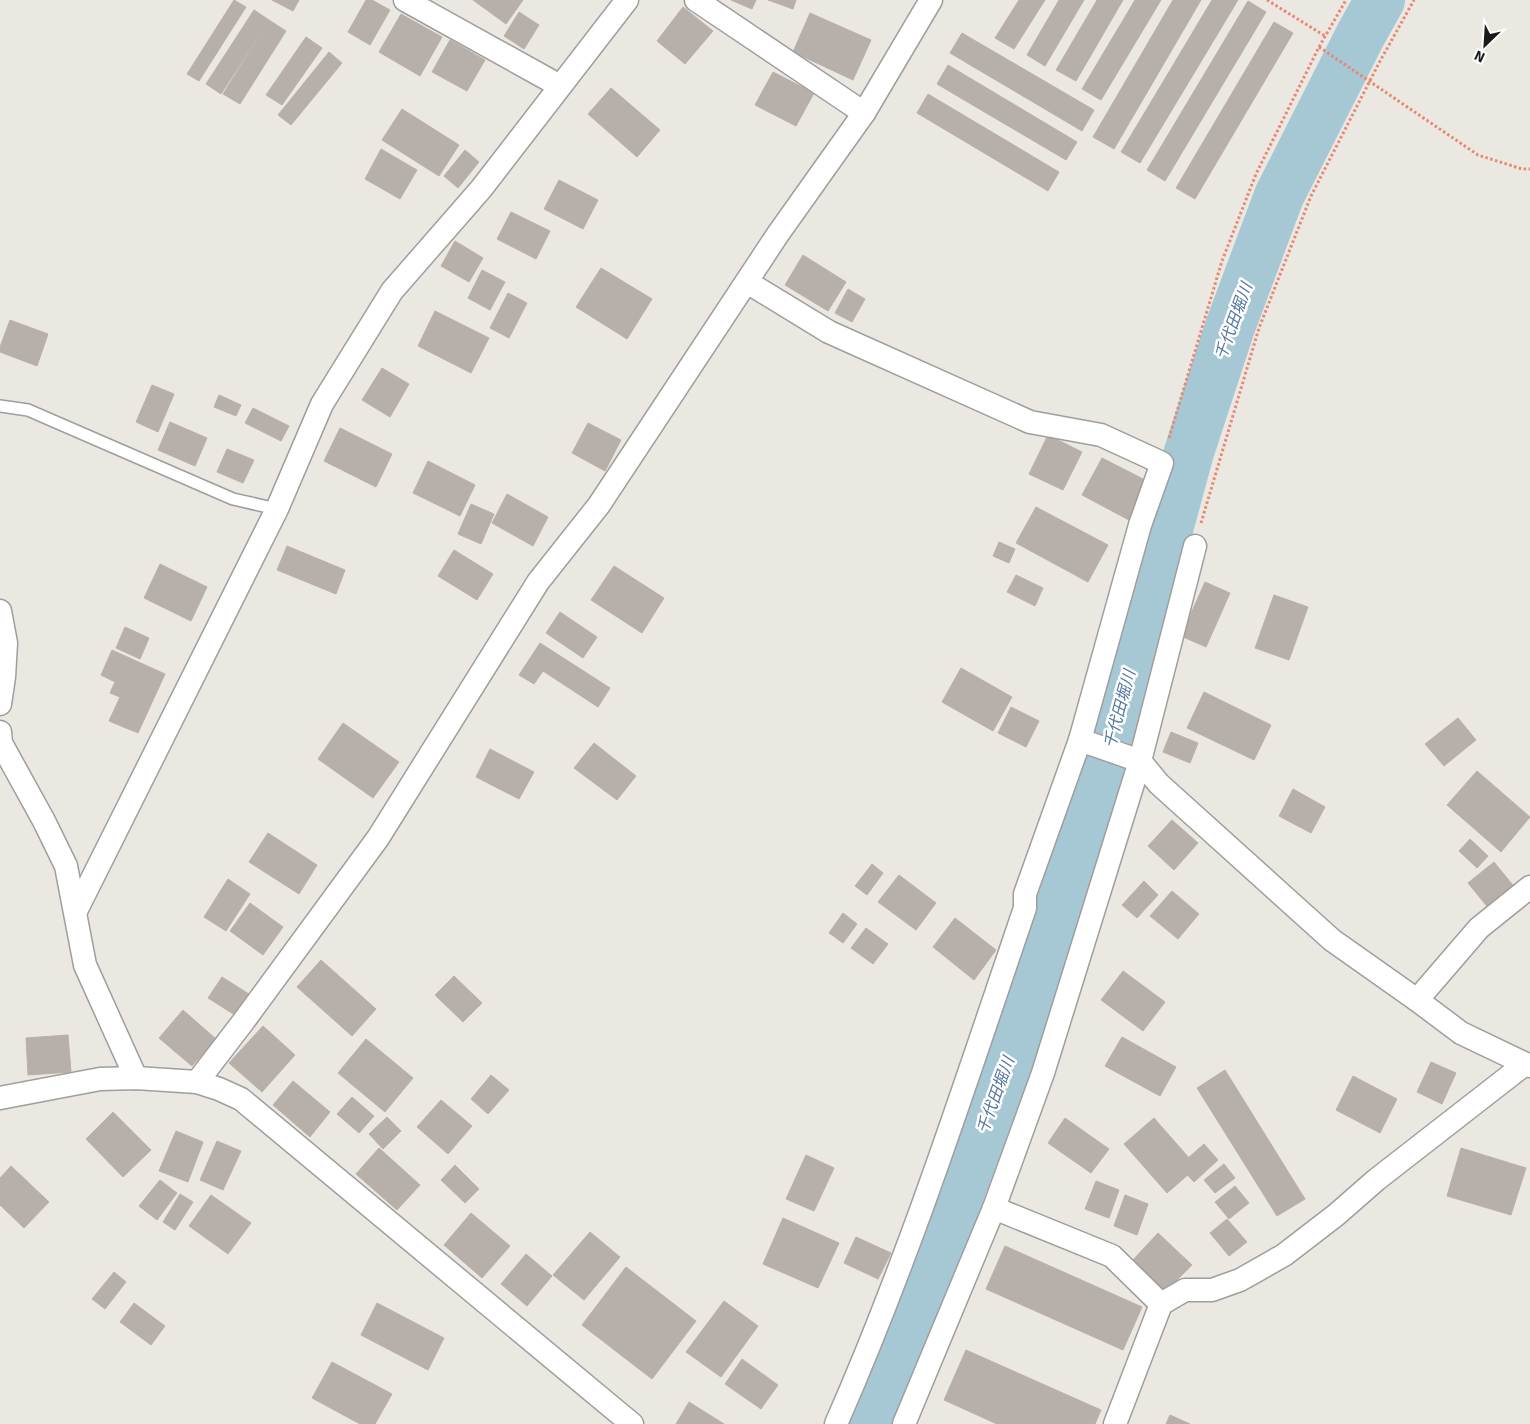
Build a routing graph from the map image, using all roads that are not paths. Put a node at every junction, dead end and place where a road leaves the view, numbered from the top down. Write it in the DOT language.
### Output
graph roads {
  1 [pos="405,0"];
  2 [pos="627,0"];
  3 [pos="696,0"];
  4 [pos="931,0"];
  5 [pos="560,86"];
  6 [pos="864,113"];
  7 [pos="747,282"];
  8 [pos="0,406"];
  9 [pos="277,509"];
  10 [pos="1195,546"];
  11 [pos="0,611"];
  12 [pos="0,704"];
  13 [pos="0,732"];
  14 [pos="1080,740"];
  15 [pos="1140,761"];
  16 [pos="1530,887"];
  17 [pos="76,911"];
  18 [pos="1417,1000"];
  19 [pos="1527,1065"];
  20 [pos="136,1078"];
  21 [pos="197,1082"];
  22 [pos="0,1098"];
  23 [pos="994,1208"];
  24 [pos="1161,1304"];
  25 [pos="632,1424"];
  26 [pos="836,1424"];
  27 [pos="904,1424"];
  28 [pos="1115,1424"];
  1 -- 5 [label="street"];
  2 -- 5 [label="street"];
  3 -- 6 [label="street"];
  4 -- 6 [label="street"];
  5 -- 9 [label="street"];
  6 -- 7 [label="street"];
  7 -- 14 [label="street"];
  7 -- 21 [label="street"];
  8 -- 9 [label="lane"];
  9 -- 17 [label="street"];
  10 -- 15 [label="street"];
  11 -- 12 [label="street"];
  13 -- 17 [label="street"];
  14 -- 15 [label="street"];
  14 -- 26 [label="street"];
  15 -- 18 [label="street"];
  15 -- 23 [label="street"];
  16 -- 18 [label="street"];
  17 -- 20 [label="street"];
  18 -- 19 [label="street"];
  19 -- 24 [label="street"];
  20 -- 21 [label="street"];
  20 -- 22 [label="street"];
  21 -- 25 [label="street"];
  23 -- 24 [label="street"];
  23 -- 27 [label="street"];
  24 -- 28 [label="street"];
}
